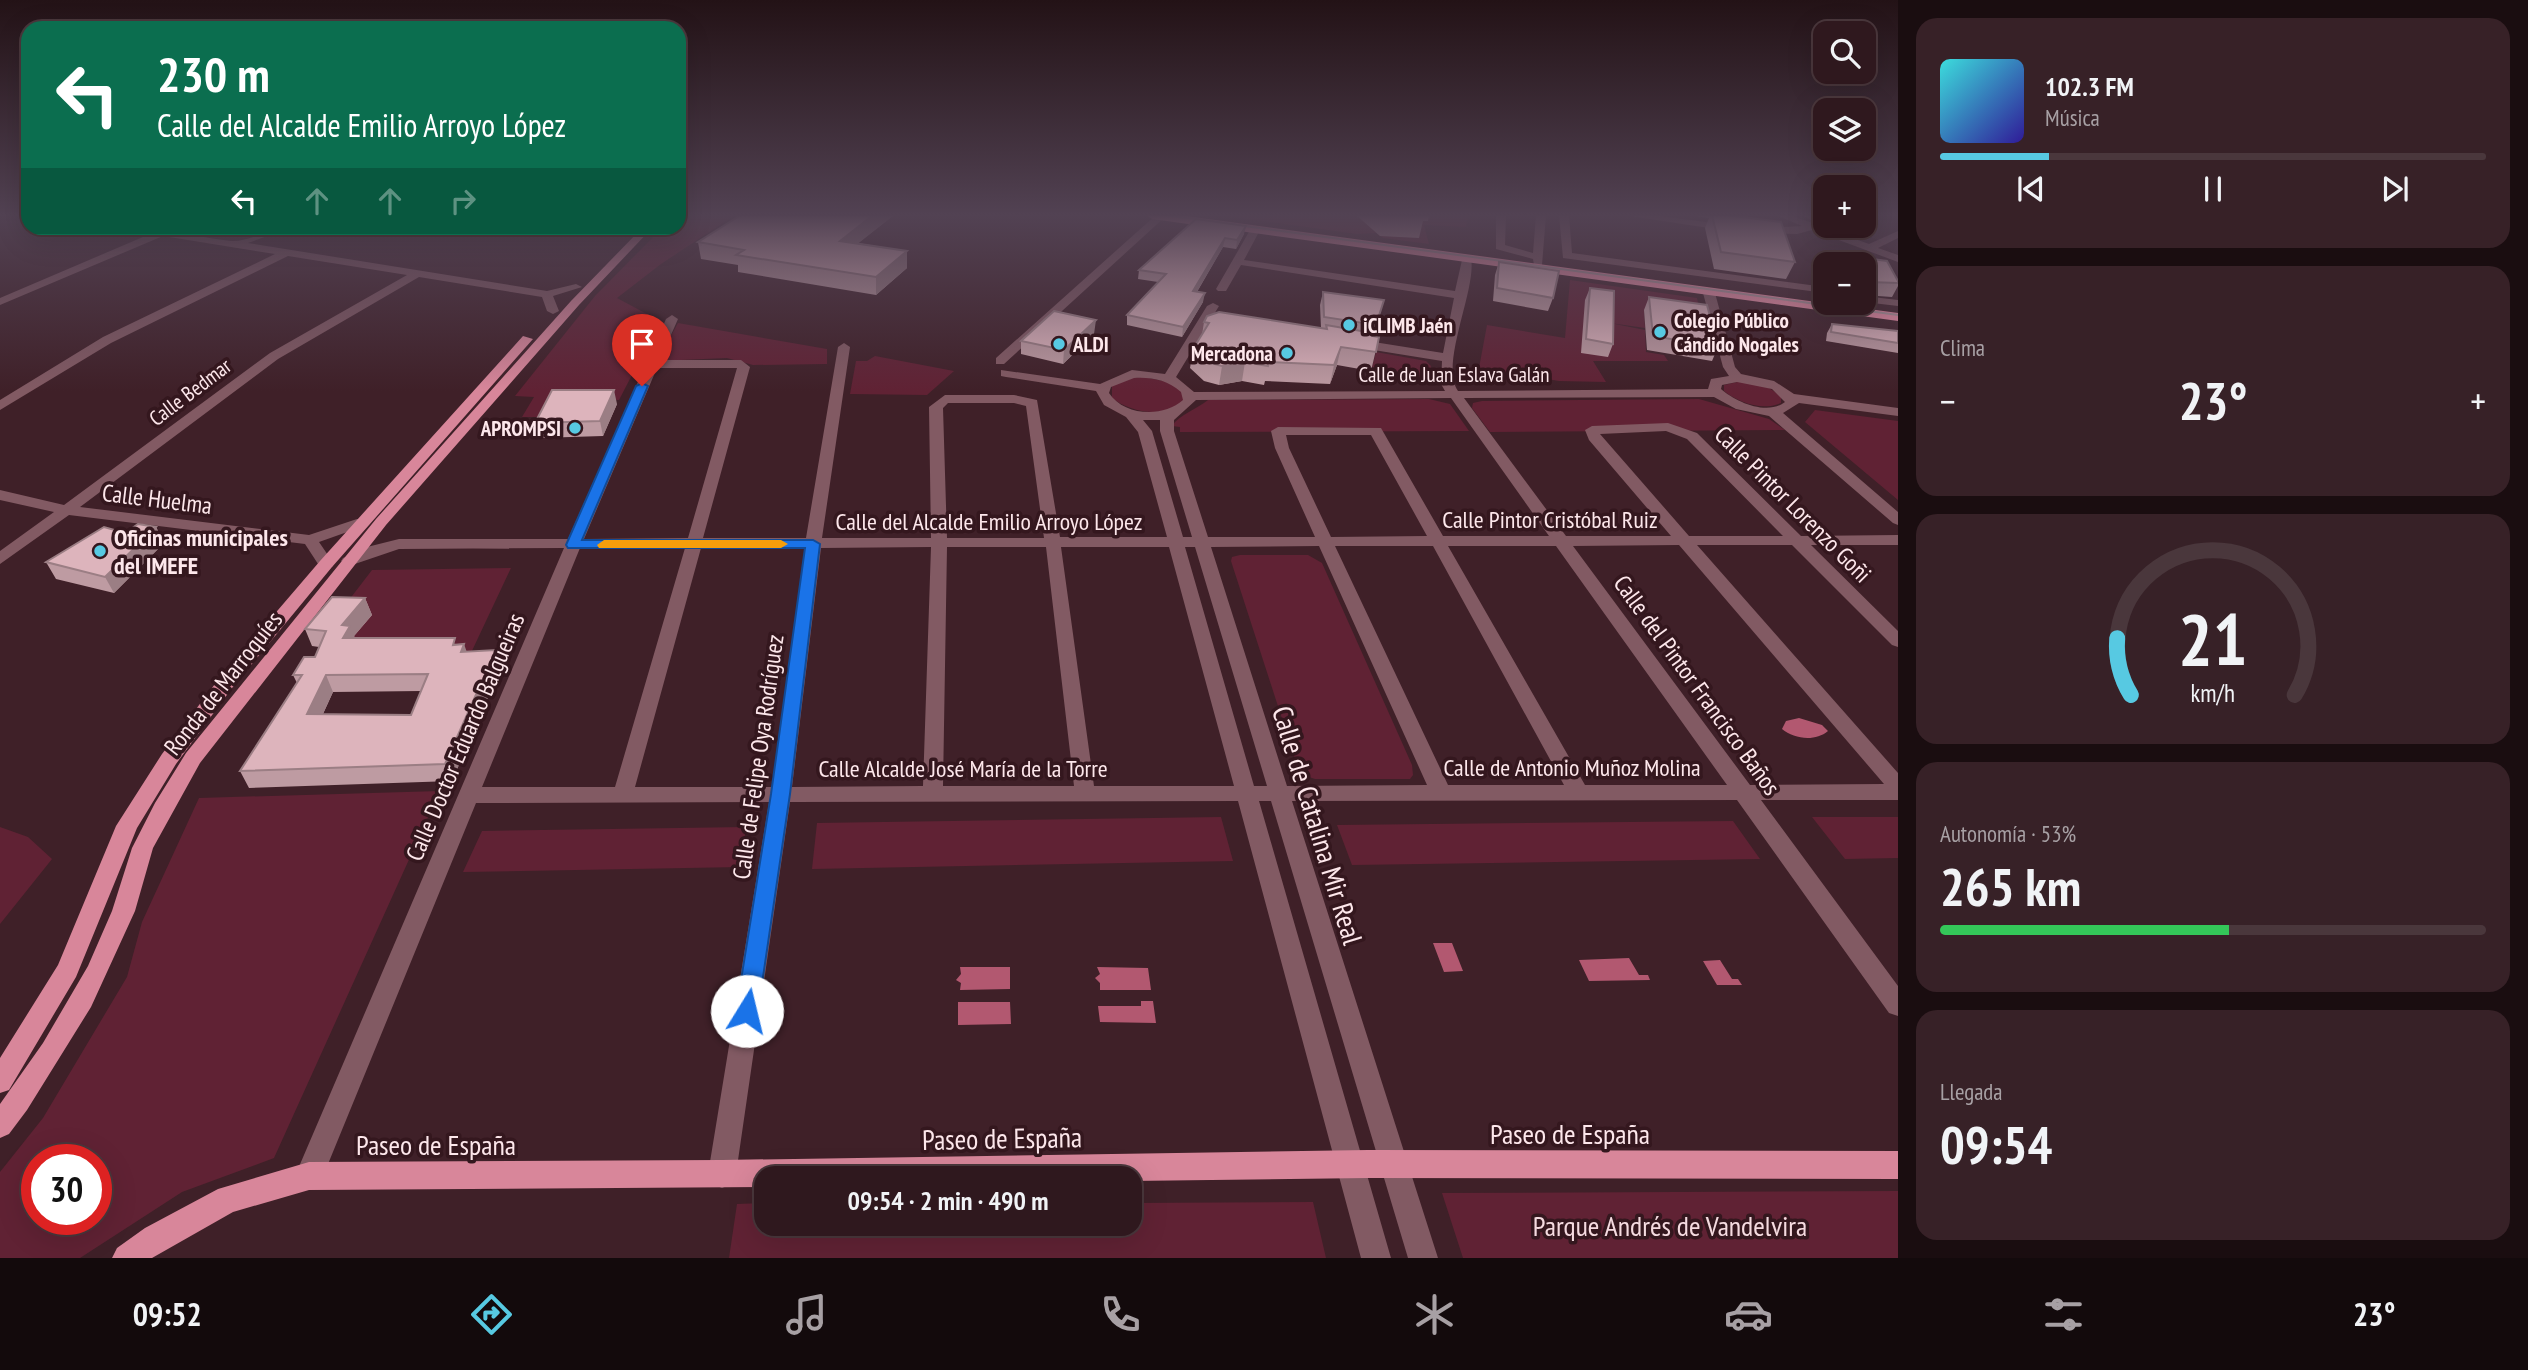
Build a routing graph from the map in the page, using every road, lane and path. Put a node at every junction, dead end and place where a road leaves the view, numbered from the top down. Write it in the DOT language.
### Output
graph roads {
  1 [pos="66,274"];
  2 [pos="243,274"];
  3 [pos="416,274"];
  4 [pos="588,274"];
  5 [pos="603,274"];
  6 [pos="1098,274"];
  7 [pos="1231,274"];
  8 [pos="1316,274"];
  9 [pos="1464,274"];
  10 [pos="1568,274"];
  11 [pos="1636,274"];
  12 [pos="1701,274"];
  13 [pos="1813,288"];
  14 [pos="1222,289"];
  15 [pos="1709,293"];
  16 [pos="1459,295"];
  17 [pos="1813,298"];
  18 [pos="1876,300"];
  19 [pos="0,302"];
  20 [pos="550,303"];
  21 [pos="1898,303"];
  22 [pos="1213,306"];
  23 [pos="1876,306"];
  24 [pos="1898,309"];
  25 [pos="1898,317"];
  26 [pos="673,319"];
  27 [pos="1342,341"];
  28 [pos="844,347"];
  29 [pos="1448,358"];
  30 [pos="652,364"];
  31 [pos="1737,378"];
  32 [pos="1169,379"];
  33 [pos="1103,388"];
  34 [pos="1717,393"];
  35 [pos="1454,395"];
  36 [pos="1791,398"];
  37 [pos="1183,404"];
  38 [pos="0,406"];
  39 [pos="1772,411"];
  40 [pos="1898,412"];
  41 [pos="1130,413"];
  42 [pos="0,495"];
  43 [pos="67,510"];
  44 [pos="1898,520"];
  45 [pos="362,522"];
  46 [pos="381,523"];
  47 [pos="310,540"];
  48 [pos="1898,540"];
  49 [pos="1563,541"];
  50 [pos="1684,541"];
  51 [pos="1799,541"];
  52 [pos="1325,542"];
  53 [pos="1440,542"];
  54 [pos="939,543"];
  55 [pos="1053,543"];
  56 [pos="1176,543"];
  57 [pos="1202,543"];
  58 [pos="399,544"];
  59 [pos="695,544"];
  60 [pos="813,544"];
  61 [pos="573,545"];
  62 [pos="0,559"];
  63 [pos="349,561"];
  64 [pos="326,564"];
  65 [pos="1898,641"];
  66 [pos="1898,786"];
  67 [pos="1744,792"];
  68 [pos="1898,792"];
  69 [pos="1246,793"];
  70 [pos="1279,793"];
  71 [pos="1441,793"];
  72 [pos="1579,793"];
  73 [pos="780,794"];
  74 [pos="933,794"];
  75 [pos="1085,794"];
  76 [pos="470,795"];
  77 [pos="623,795"];
  78 [pos="1898,1005"];
  79 [pos="0,1082"];
  80 [pos="0,1125"];
  81 [pos="1395,1164"];
  82 [pos="1350,1165"];
  83 [pos="1898,1165"];
  84 [pos="722,1174"];
  85 [pos="309,1176"];
  86 [pos="127,1258"];
  87 [pos="1376,1258"];
  88 [pos="1423,1258"];
  1 -- 19 [label="street"];
  2 -- 38 [label="street"];
  3 -- 20 [label="street"];
  3 -- 43 [label="street, Calle Bedmar"];
  4 -- 20 [label="main road, Ronda de Marroquíes"];
  5 -- 46 [label="main road, Ronda de Marroquíes"];
  6 -- 33 [label="street"];
  7 -- 14 [label="street"];
  8 -- 16 [label="street"];
  9 -- 16 [label="street"];
  10 -- 15 [label="highway"];
  11 -- 17 [label="highway"];
  12 -- 13 [label="street"];
  15 -- 25 [label="highway"];
  15 -- 31 [label="street"];
  16 -- 29 [label="street"];
  18 -- 21 [label="street"];
  20 -- 45 [label="main road, Ronda de Marroquíes"];
  22 -- 32 [label="street"];
  23 -- 24 [label="highway"];
  26 -- 30 [label="street, Calle Doctor Eduardo Balgueiras"];
  27 -- 29 [label="street"];
  28 -- 60 [label="street, Calle de Felipe Oya Rodríguez"];
  29 -- 35 [label="street"];
  30 -- 59 [label="street"];
  30 -- 61 [label="street, Calle Doctor Eduardo Balgueiras"];
  31 -- 34 [label="street"];
  31 -- 36 [label="street"];
  32 -- 33 [label="street"];
  32 -- 37 [label="street"];
  33 -- 41 [label="street"];
  34 -- 35 [label="street, Calle de Juan Eslava Galán"];
  34 -- 39 [label="street"];
  35 -- 37 [label="street, Calle de Juan Eslava Galán"];
  35 -- 49 [label="street, Calle del Pintor Francisco Baños"];
  36 -- 39 [label="street"];
  36 -- 40 [label="street"];
  37 -- 41 [label="street, Calle de Juan Eslava Galán"];
  37 -- 57 [label="street, Calle de Catalina Mir Real"];
  39 -- 44 [label="street"];
  41 -- 56 [label="street"];
  42 -- 43 [label="street, Calle Huelma"];
  43 -- 47 [label="street, Calle Huelma"];
  43 -- 62 [label="street, Calle Bedmar"];
  45 -- 47 [label="street"];
  45 -- 64 [label="main road, Ronda de Marroquíes"];
  46 -- 58 [label="street"];
  46 -- 63 [label="main road, Ronda de Marroquíes"];
  47 -- 64 [label="street"];
  48 -- 51 [label="street, Calle Pintor Cristóbal Ruiz"];
  49 -- 50 [label="street, Calle Pintor Cristóbal Ruiz"];
  49 -- 53 [label="street, Calle Pintor Cristóbal Ruiz"];
  49 -- 67 [label="street, Calle del Pintor Francisco Baños"];
  50 -- 51 [label="street, Calle Pintor Cristóbal Ruiz"];
  50 -- 51 [label="street, Calle Pintor Lorenzo Goñi"];
  50 -- 66 [label="street"];
  51 -- 65 [label="street, Calle Pintor Lorenzo Goñi"];
  52 -- 53 [label="street, Calle Pintor Cristóbal Ruiz"];
  52 -- 53 [label="street"];
  52 -- 57 [label="street, Calle Pintor Cristóbal Ruiz"];
  52 -- 71 [label="street"];
  53 -- 72 [label="street"];
  54 -- 55 [label="street, Calle del Alcalde Emilio Arroyo López"];
  54 -- 55 [label="street"];
  54 -- 60 [label="street, Calle del Alcalde Emilio Arroyo López"];
  54 -- 74 [label="street"];
  55 -- 56 [label="street, Calle del Alcalde Emilio Arroyo López"];
  55 -- 75 [label="street"];
  56 -- 57 [label="street, Calle del Alcalde Emilio Arroyo López"];
  56 -- 69 [label="street"];
  57 -- 70 [label="street, Calle de Catalina Mir Real"];
  58 -- 61 [label="street, Calle del Alcalde Emilio Arroyo López"];
  58 -- 63 [label="street, Calle del Alcalde Emilio Arroyo López"];
  59 -- 60 [label="street, Calle del Alcalde Emilio Arroyo López"];
  59 -- 61 [label="street, Calle del Alcalde Emilio Arroyo López"];
  59 -- 77 [label="street"];
  60 -- 73 [label="street, Calle de Felipe Oya Rodríguez"];
  61 -- 76 [label="street, Calle Doctor Eduardo Balgueiras"];
  63 -- 80 [label="main road, Ronda de Marroquíes"];
  64 -- 79 [label="main road, Ronda de Marroquíes"];
  67 -- 68 [label="street, Calle de Antonio Muñoz Molina"];
  67 -- 72 [label="street, Calle de Antonio Muñoz Molina"];
  67 -- 78 [label="street, Calle del Pintor Francisco Baños"];
  69 -- 70 [label="street, Calle de Antonio Muñoz Molina"];
  69 -- 75 [label="street, Calle Alcalde José María de la Torre"];
  69 -- 82 [label="street"];
  70 -- 71 [label="street, Calle de Antonio Muñoz Molina"];
  70 -- 81 [label="street, Calle de Catalina Mir Real"];
  71 -- 72 [label="street, Calle de Antonio Muñoz Molina"];
  73 -- 74 [label="street, Calle Alcalde José María de la Torre"];
  73 -- 77 [label="street, Calle Alcalde José María de la Torre"];
  73 -- 84 [label="street, Calle de Felipe Oya Rodríguez"];
  74 -- 75 [label="street, Calle Alcalde José María de la Torre"];
  76 -- 77 [label="street, Calle Alcalde José María de la Torre"];
  76 -- 85 [label="street, Calle Doctor Eduardo Balgueiras"];
  81 -- 82 [label="main road, Paseo de España"];
  81 -- 83 [label="main road, Paseo de España"];
  81 -- 88 [label="street, Calle de Catalina Mir Real"];
  82 -- 84 [label="main road, Paseo de España"];
  82 -- 87 [label="street"];
  84 -- 85 [label="main road, Paseo de España"];
  85 -- 86 [label="main road, Paseo de España"];
}
